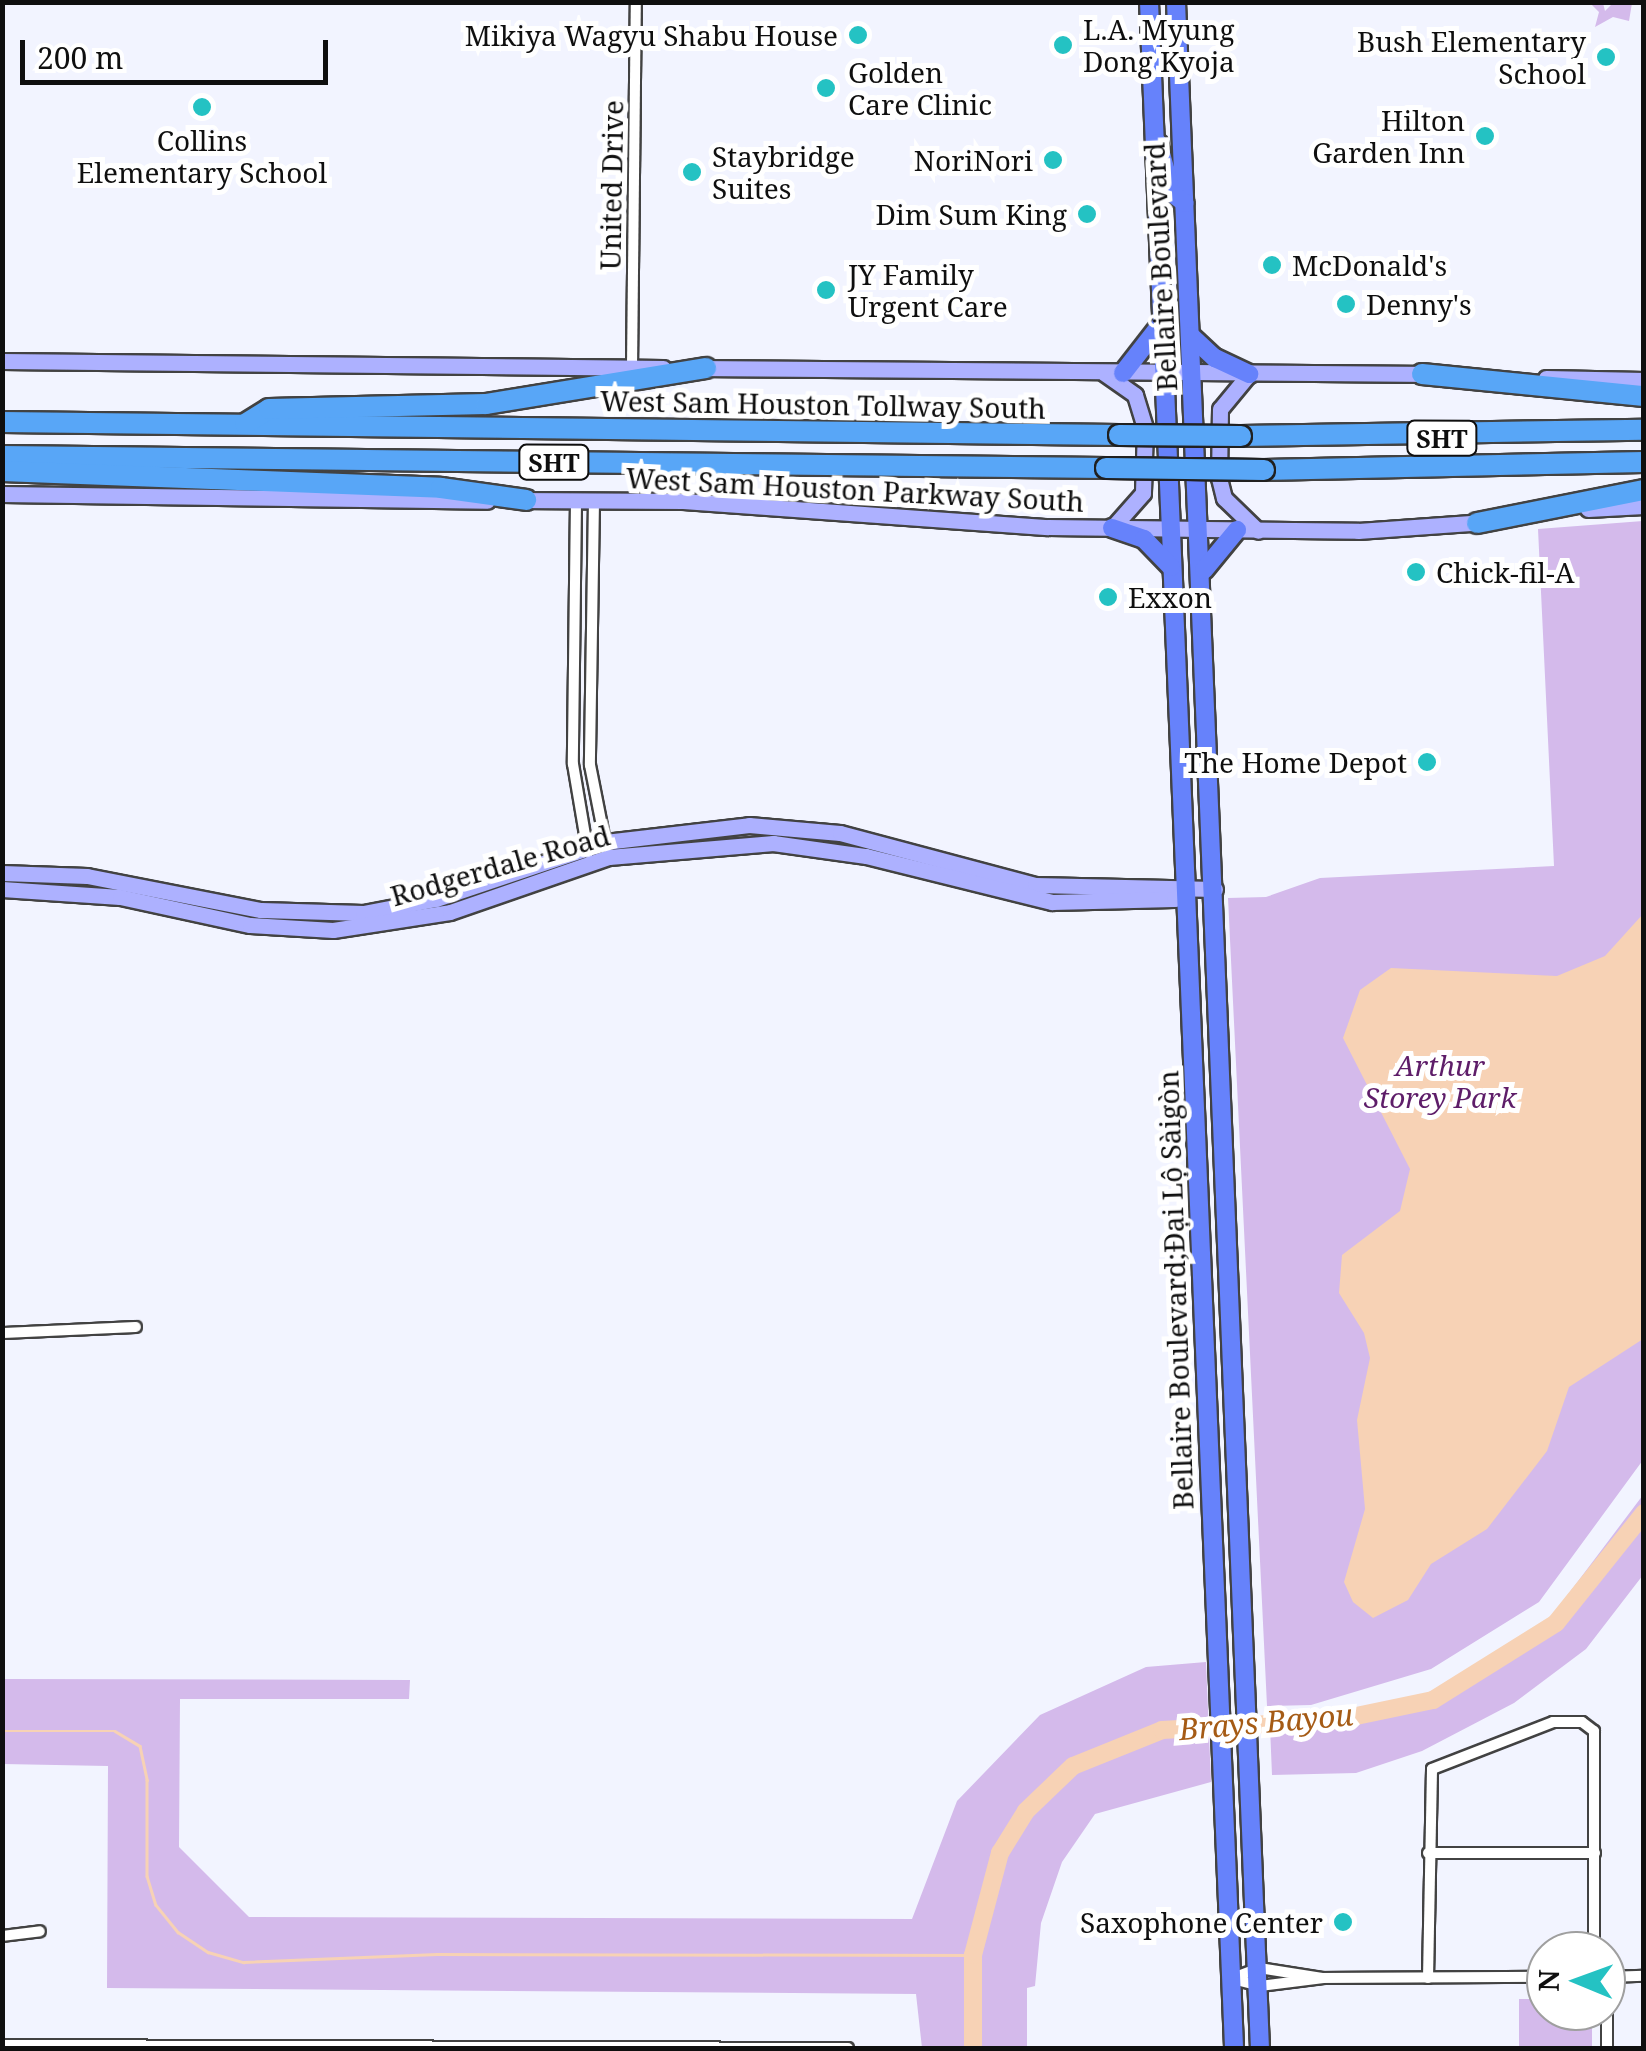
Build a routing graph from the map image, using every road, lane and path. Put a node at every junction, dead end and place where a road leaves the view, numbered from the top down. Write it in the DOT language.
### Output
graph roads {
  1 [pos="636,2"];
  2 [pos="1149,2"];
  3 [pos="1167,2"];
  4 [pos="1176,2"];
  5 [pos="1178,29"];
  6 [pos="1155,139"];
  7 [pos="1185,203"];
  8 [pos="1162,324"];
  9 [pos="1191,336"];
  10 [pos="2,360"];
  11 [pos="632,368"];
  12 [pos="706,368"];
  13 [pos="1114,373"];
  14 [pos="1192,373"];
  15 [pos="1164,374"];
  16 [pos="1249,374"];
  17 [pos="1422,374"];
  18 [pos="1644,380"];
  19 [pos="1644,396"];
  20 [pos="2,422"];
  21 [pos="243,425"];
  22 [pos="1644,430"];
  23 [pos="2,456"];
  24 [pos="1644,462"];
  25 [pos="2,471"];
  26 [pos="1644,490"];
  27 [pos="2,494"];
  28 [pos="526,500"];
  29 [pos="576,500"];
  30 [pos="594,500"];
  31 [pos="1644,506"];
  32 [pos="1478,523"];
  33 [pos="1112,528"];
  34 [pos="1169,529"];
  35 [pos="1200,529"];
  36 [pos="1237,530"];
  37 [pos="1258,531"];
  38 [pos="1171,567"];
  39 [pos="1202,575"];
  40 [pos="573,686"];
  41 [pos="591,686"];
  42 [pos="840,833"];
  43 [pos="607,849"];
  44 [pos="837,850"];
  45 [pos="588,854"];
  46 [pos="2,873"];
  47 [pos="1004,885"];
  48 [pos="2,889"];
  49 [pos="1215,889"];
  50 [pos="121,890"];
  51 [pos="1186,890"];
  52 [pos="2,1322"];
  53 [pos="19,1328"];
  54 [pos="136,1328"];
  55 [pos="2,1333"];
  56 [pos="1234,1338"];
  57 [pos="1204,1339"];
  58 [pos="1252,1800"];
  59 [pos="1224,1801"];
  60 [pos="1595,1853"];
  61 [pos="1428,1854"];
  62 [pos="40,1931"];
  63 [pos="1594,1931"];
  64 [pos="2,1936"];
  65 [pos="1259,1977"];
  66 [pos="1526,1977"];
  67 [pos="1323,1978"];
  68 [pos="1428,1978"];
  69 [pos="1232,1979"];
  70 [pos="2,2045"];
  71 [pos="415,2048"];
  72 [pos="848,2048"];
  73 [pos="1234,2048"];
  74 [pos="1260,2048"];
  1 -- 11 [label="street, United Drive"];
  2 -- 6 [label="main road, Bellaire Boulevard"];
  3 -- 5 [label="main road"];
  4 -- 5 [label="main road, Bellaire Boulevard"];
  5 -- 7 [label="main road, Bellaire Boulevard"];
  6 -- 7 [label="main road"];
  6 -- 8 [label="main road, Bellaire Boulevard"];
  7 -- 9 [label="main road, Bellaire Boulevard"];
  8 -- 13 [label="main road"];
  8 -- 15 [label="main road, Bellaire Boulevard"];
  9 -- 14 [label="main road, Bellaire Boulevard"];
  9 -- 16 [label="main road"];
  10 -- 11 [label="main road"];
  11 -- 12 [label="main road"];
  12 -- 13 [label="main road"];
  12 -- 21 [label="highway"];
  13 -- 15 [label="main road"];
  13 -- 33 [label="main road"];
  14 -- 15 [label="main road"];
  14 -- 16 [label="main road"];
  14 -- 35 [label="main road, Bellaire Boulevard"];
  15 -- 34 [label="main road, Bellaire Boulevard"];
  16 -- 17 [label="main road"];
  16 -- 37 [label="main road"];
  17 -- 18 [label="main road"];
  17 -- 19 [label="highway"];
  20 -- 21 [label="highway, West Sam Houston Tollway South / SHT"];
  21 -- 22 [label="highway, West Sam Houston Tollway South / SHT, bridge"];
  23 -- 24 [label="highway, SHT, bridge"];
  25 -- 28 [label="highway"];
  26 -- 32 [label="highway"];
  27 -- 28 [label="main road, West Sam Houston Parkway South"];
  28 -- 29 [label="main road, West Sam Houston Parkway South"];
  29 -- 30 [label="main road, West Sam Houston Parkway South"];
  29 -- 40 [label="street"];
  30 -- 33 [label="main road, West Sam Houston Parkway South"];
  30 -- 41 [label="street"];
  31 -- 32 [label="main road, West Sam Houston Parkway South"];
  32 -- 37 [label="main road, West Sam Houston Parkway South"];
  33 -- 34 [label="main road, West Sam Houston Parkway South"];
  33 -- 38 [label="main road"];
  34 -- 35 [label="main road, West Sam Houston Parkway South"];
  34 -- 38 [label="main road, Bellaire Boulevard;Đại Lộ Sàigòn"];
  35 -- 36 [label="main road, West Sam Houston Parkway South"];
  35 -- 39 [label="main road, Bellaire Boulevard;Đại Lộ Sàigòn"];
  36 -- 37 [label="main road, West Sam Houston Parkway South"];
  36 -- 39 [label="main road"];
  38 -- 51 [label="main road, Bellaire Boulevard;Đại Lộ Sàigòn"];
  39 -- 49 [label="main road, Bellaire Boulevard;Đại Lộ Sàigòn"];
  40 -- 41 [label="street"];
  40 -- 45 [label="street"];
  41 -- 43 [label="street"];
  42 -- 43 [label="main road, Rodgerdale Road"];
  42 -- 44 [label="main road"];
  42 -- 47 [label="main road, Rodgerdale Road"];
  43 -- 44 [label="main road, Rodgerdale Road"];
  43 -- 45 [label="main road, Rodgerdale Road"];
  44 -- 47 [label="main road, Rodgerdale Road"];
  45 -- 50 [label="main road, Rodgerdale Road"];
  46 -- 50 [label="main road, Rodgerdale Road"];
  47 -- 51 [label="main road, Rodgerdale Road"];
  48 -- 50 [label="main road, Rodgerdale Road"];
  49 -- 51 [label="main road, Rodgerdale Road"];
  49 -- 56 [label="main road, Bellaire Boulevard;Đại Lộ Sàigòn"];
  51 -- 57 [label="main road, Bellaire Boulevard;Đại Lộ Sàigòn"];
  52 -- 53 [label="street"];
  53 -- 54 [label="street"];
  53 -- 55 [label="street"];
  56 -- 57 [label="main road"];
  56 -- 58 [label="main road, Bellaire Boulevard;Đại Lộ Sàigòn"];
  57 -- 59 [label="main road, Bellaire Boulevard;Đại Lộ Sàigòn"];
  58 -- 59 [label="main road"];
  58 -- 65 [label="main road, Bellaire Boulevard;Đại Lộ Sàigòn"];
  59 -- 69 [label="main road, Bellaire Boulevard;Đại Lộ Sàigòn"];
  60 -- 61 [label="street"];
  60 -- 61 [label="street"];
  60 -- 63 [label="street"];
  61 -- 68 [label="street"];
  62 -- 64 [label="street"];
  65 -- 67 [label="street"];
  65 -- 67 [label="street"];
  65 -- 69 [label="street"];
  65 -- 69 [label="street"];
  65 -- 74 [label="main road, Bellaire Boulevard;Đại Lộ Sàigòn"];
  66 -- 68 [label="street"];
  67 -- 68 [label="street"];
  69 -- 73 [label="main road, Bellaire Boulevard;Đại Lộ Sàigòn"];
  70 -- 71 [label="street"];
  71 -- 72 [label="street"];
}
